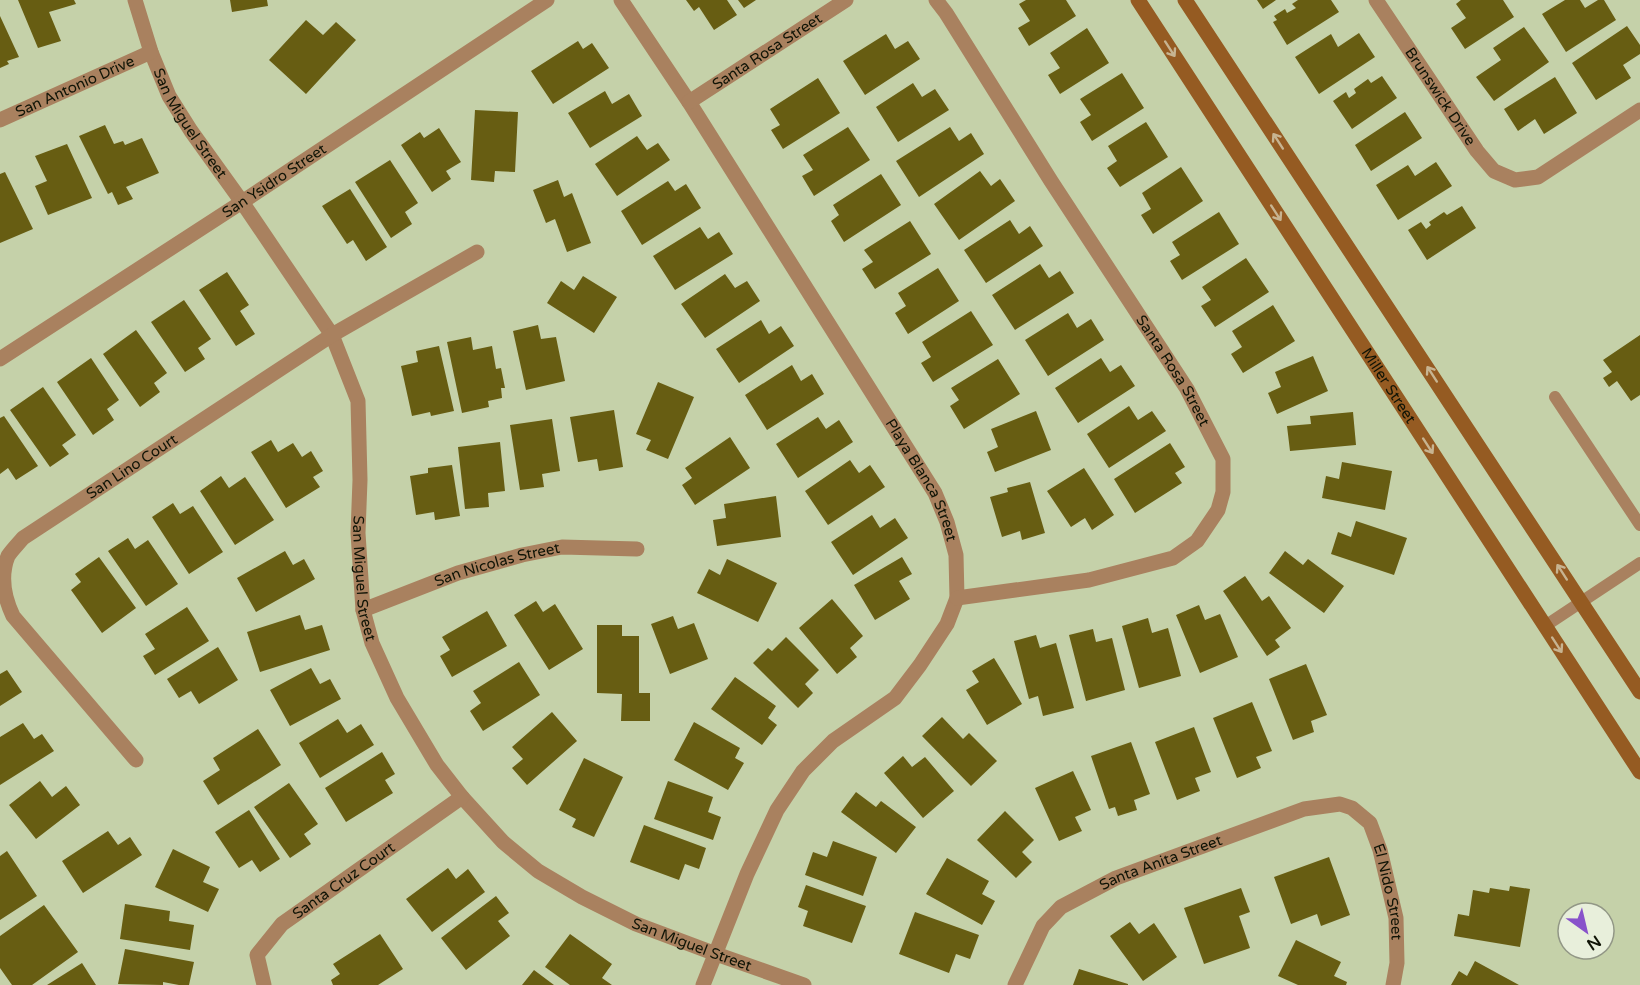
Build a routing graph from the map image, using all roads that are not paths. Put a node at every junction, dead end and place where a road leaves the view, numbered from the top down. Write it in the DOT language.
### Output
graph roads {
  1 [pos="135,0"];
  2 [pos="547,0"];
  3 [pos="621,0"];
  4 [pos="846,0"];
  5 [pos="936,0"];
  6 [pos="1138,0"];
  7 [pos="1185,0"];
  8 [pos="1376,0"];
  9 [pos="151,52"];
  10 [pos="689,102"];
  11 [pos="1640,110"];
  12 [pos="0,120"];
  13 [pos="242,202"];
  14 [pos="477,252"];
  15 [pos="332,335"];
  16 [pos="0,359"];
  17 [pos="1555,397"];
  18 [pos="1640,525"];
  19 [pos="637,549"];
  20 [pos="1640,563"];
  21 [pos="957,598"];
  22 [pos="1581,602"];
  23 [pos="363,610"];
  24 [pos="1545,626"];
  25 [pos="1640,692"];
  26 [pos="136,760"];
  27 [pos="1640,772"];
  28 [pos="462,797"];
  29 [pos="1352,808"];
  30 [pos="716,954"];
  31 [pos="264,985"];
  32 [pos="703,985"];
  33 [pos="804,985"];
  34 [pos="1015,985"];
  35 [pos="1393,985"];
  1 -- 9 [label="street, San Miguel Street"];
  2 -- 13 [label="street, San Ysidro Street"];
  3 -- 10 [label="street, Playa Blanca Street"];
  4 -- 10 [label="street, Santa Rosa Street"];
  5 -- 21 [label="street, Santa Rosa Street"];
  6 -- 24 [label="street, Miller Street, one-way"];
  22 -- 7 [label="street, one-way"];
  8 -- 11 [label="street, Brunswick Drive"];
  9 -- 12 [label="street, San Antonio Drive"];
  9 -- 13 [label="street, San Miguel Street"];
  10 -- 21 [label="street, Playa Blanca Street"];
  13 -- 15 [label="street, San Miguel Street"];
  13 -- 16 [label="street, San Ysidro Street"];
  14 -- 15 [label="street, San Lino Court"];
  15 -- 23 [label="street, San Miguel Street"];
  15 -- 26 [label="street, San Lino Court"];
  17 -- 18 [label="lane"];
  19 -- 23 [label="street, San Nicolas Street"];
  20 -- 22 [label="lane"];
  21 -- 30 [label="street, Playa Blanca Street"];
  22 -- 24 [label="lane"];
  22 -- 25 [label="street"];
  23 -- 28 [label="street, San Miguel Street"];
  24 -- 27 [label="street, Miller Street, one-way"];
  28 -- 30 [label="street, San Miguel Street"];
  28 -- 31 [label="street, Santa Cruz Court"];
  29 -- 34 [label="street, Santa Anita Street"];
  29 -- 35 [label="street, El Nido Street"];
  30 -- 32 [label="street, Playa Blanca Street"];
  30 -- 33 [label="street, San Miguel Street"];
}
